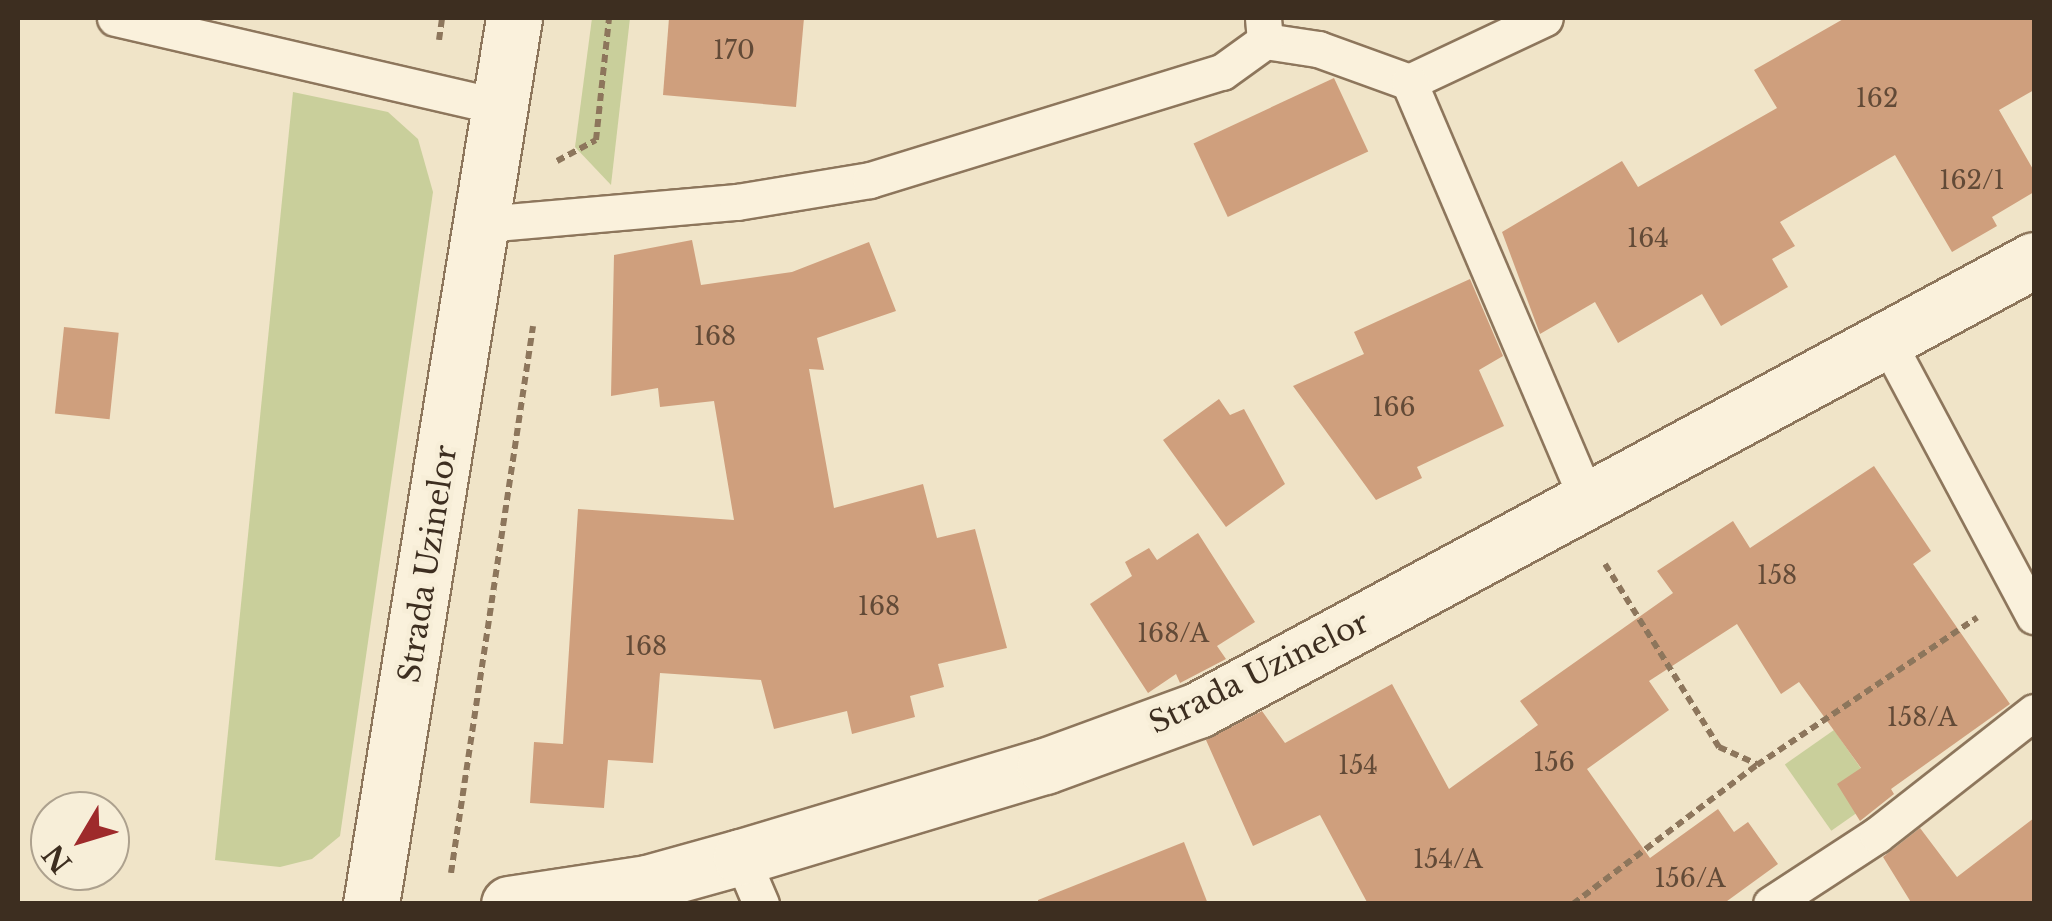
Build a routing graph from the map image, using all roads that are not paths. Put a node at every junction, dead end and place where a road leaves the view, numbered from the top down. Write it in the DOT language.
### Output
graph roads {
  1 [pos="115,18"];
  2 [pos="514,18"];
  3 [pos="1544,18"];
  4 [pos="1264,29"];
  5 [pos="1408,82"];
  6 [pos="501,107"];
  7 [pos="484,224"];
  8 [pos="2034,260"];
  9 [pos="1887,340"];
  10 [pos="1581,508"];
  11 [pos="2028,603"];
  12 [pos="2034,712"];
  13 [pos="751,880"];
  14 [pos="372,904"];
  15 [pos="510,904"];
  16 [pos="1772,904"];
  1 -- 6 [label="lane"];
  2 -- 6 [label="street, Strada Uzinelor"];
  3 -- 5 [label="lane"];
  4 -- 5 [label="lane"];
  4 -- 7 [label="lane"];
  5 -- 10 [label="lane"];
  6 -- 7 [label="street, Strada Uzinelor"];
  7 -- 14 [label="street, Strada Uzinelor"];
  8 -- 9 [label="street, Strada Uzinelor"];
  9 -- 10 [label="street, Strada Uzinelor"];
  9 -- 11 [label="lane"];
  10 -- 13 [label="street, Strada Uzinelor"];
  12 -- 16 [label="lane"];
  13 -- 15 [label="street, Strada Uzinelor"];
}
